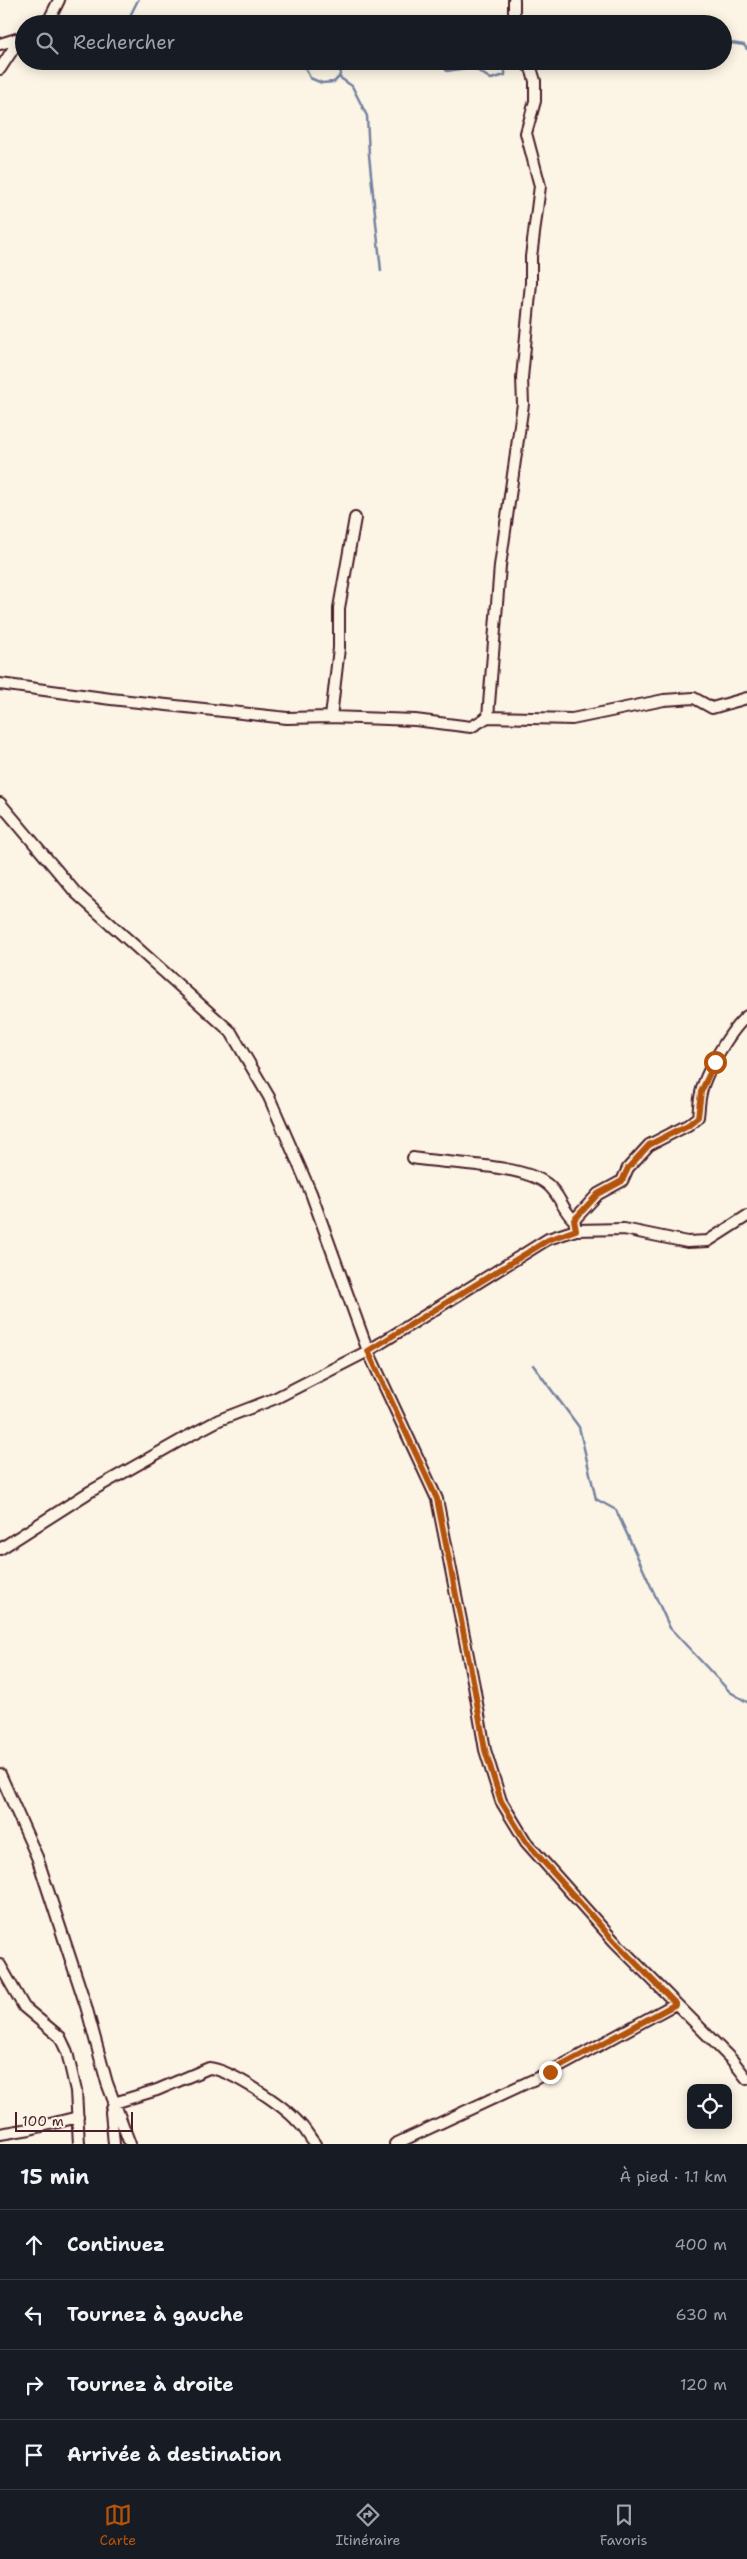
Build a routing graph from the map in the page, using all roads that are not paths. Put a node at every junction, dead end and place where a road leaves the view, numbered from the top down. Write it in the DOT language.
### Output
graph roads {
  1 [pos="59,0"];
  2 [pos="514,0"];
  3 [pos="52,15"];
  4 [pos="514,15"];
  5 [pos="15,39"];
  6 [pos="0,44"];
  7 [pos="15,48"];
  8 [pos="0,69"];
  9 [pos="532,70"];
  10 [pos="354,518"];
  11 [pos="0,684"];
  12 [pos="747,698"];
  13 [pos="331,716"];
  14 [pos="488,717"];
  15 [pos="0,804"];
  16 [pos="747,1016"];
  17 [pos="413,1158"];
  18 [pos="747,1216"];
  19 [pos="575,1225"];
  20 [pos="368,1351"];
  21 [pos="0,1549"];
  22 [pos="0,1774"];
  23 [pos="0,1965"];
  24 [pos="676,2004"];
  25 [pos="747,2079"];
  26 [pos="114,2103"];
  27 [pos="78,2117"];
  28 [pos="0,2134"];
  29 [pos="79,2144"];
  30 [pos="114,2144"];
  31 [pos="130,2144"];
  32 [pos="315,2144"];
  33 [pos="395,2144"];
  1 -- 3 [label="street"];
  2 -- 4 [label="street"];
  5 -- 6 [label="street"];
  7 -- 8 [label="street"];
  9 -- 14 [label="street"];
  10 -- 13 [label="street"];
  11 -- 13 [label="street"];
  12 -- 14 [label="street"];
  13 -- 14 [label="street"];
  15 -- 20 [label="street"];
  16 -- 19 [label="street"];
  17 -- 19 [label="street"];
  18 -- 19 [label="street"];
  19 -- 20 [label="street"];
  20 -- 21 [label="street"];
  20 -- 24 [label="street"];
  22 -- 26 [label="street"];
  23 -- 27 [label="street"];
  24 -- 25 [label="street"];
  24 -- 33 [label="street"];
  26 -- 30 [label="street"];
  26 -- 31 [label="street"];
  26 -- 32 [label="street"];
  27 -- 28 [label="street"];
  27 -- 29 [label="street"];
}
